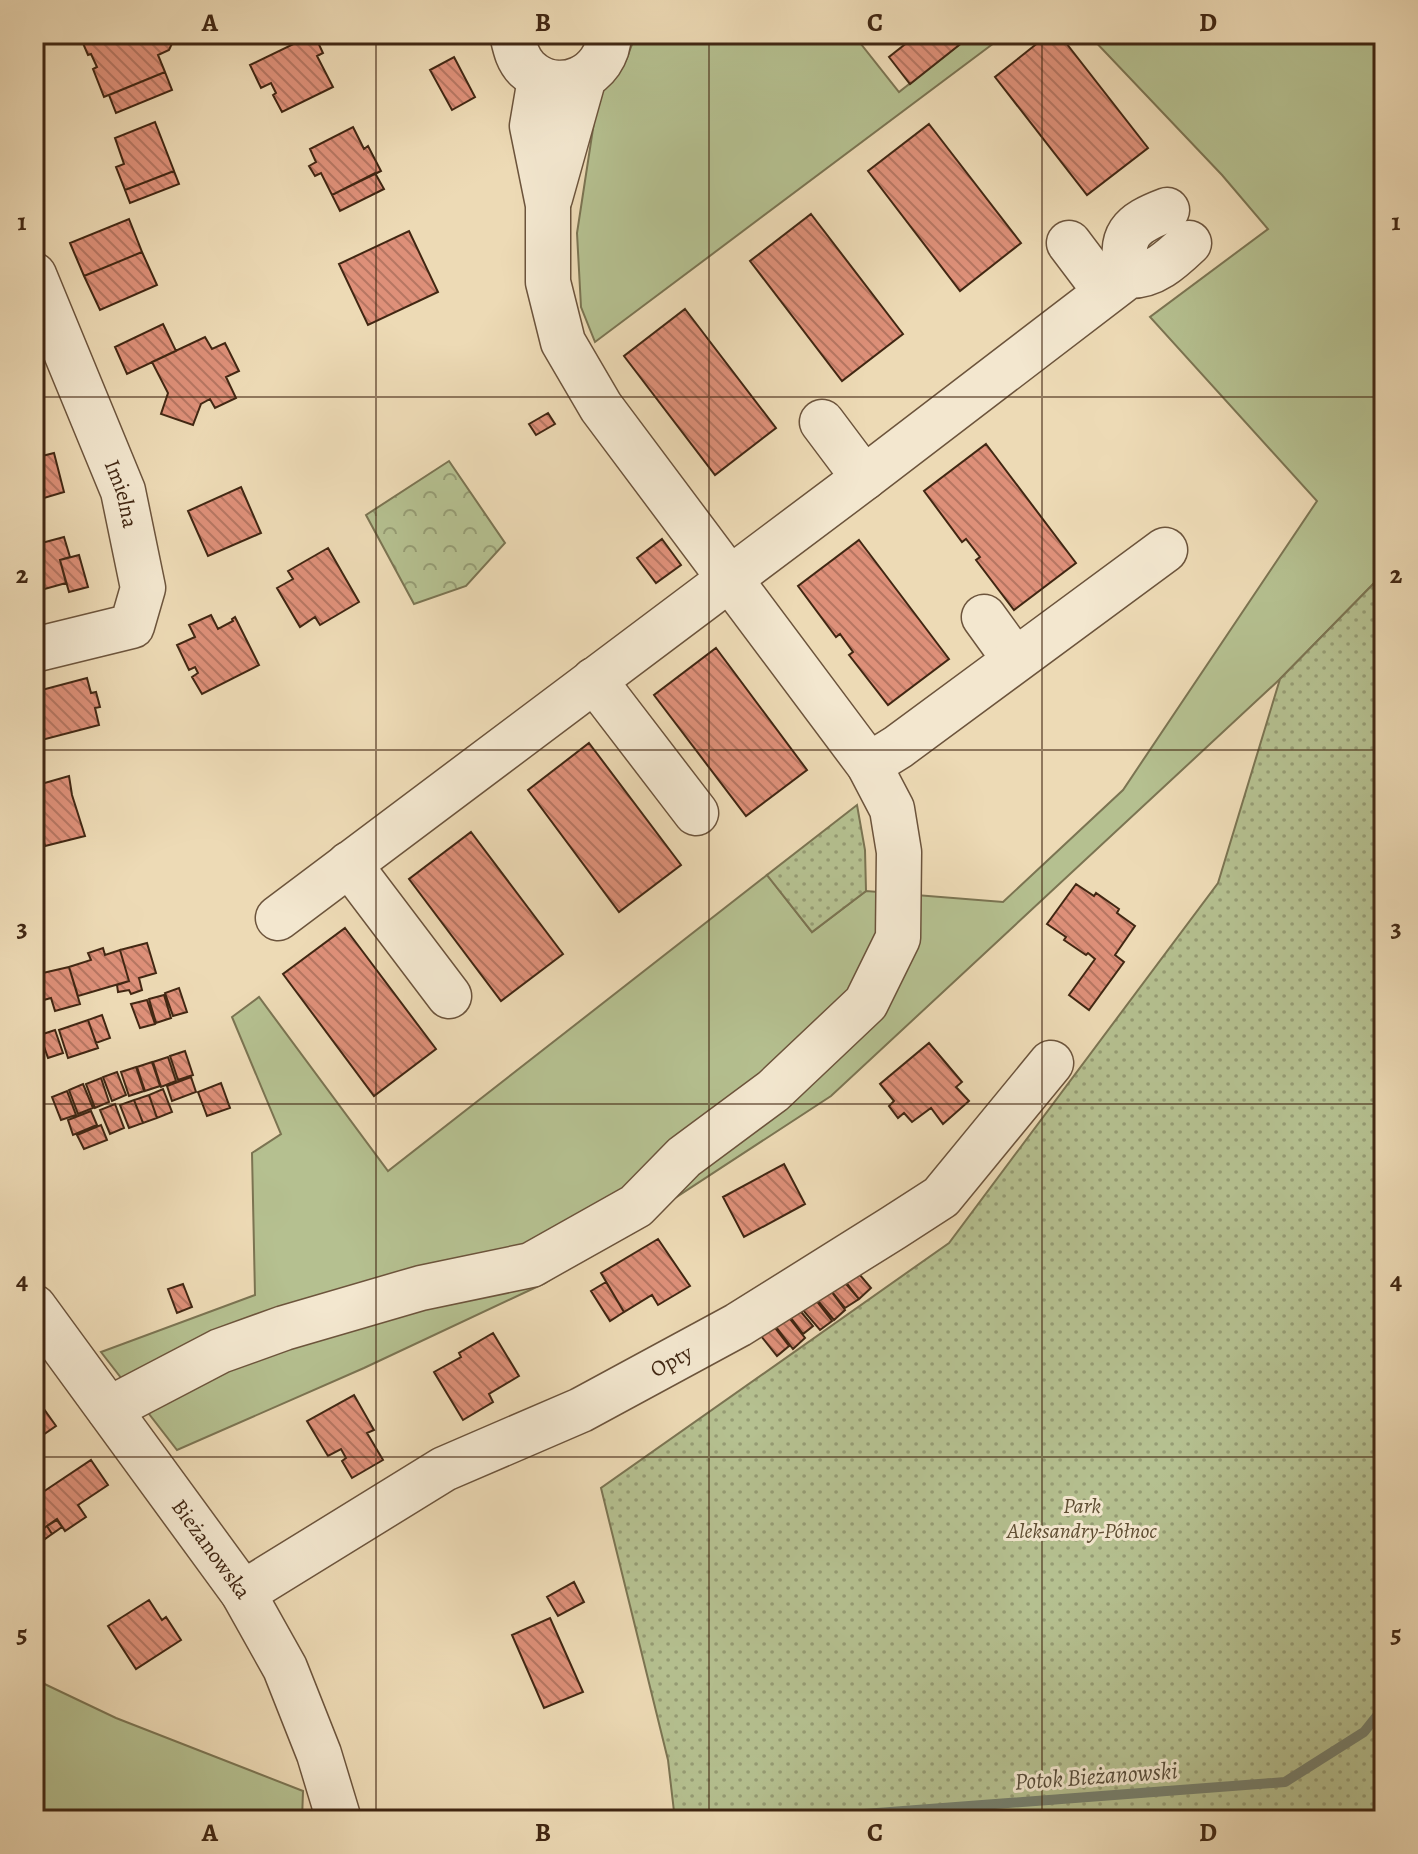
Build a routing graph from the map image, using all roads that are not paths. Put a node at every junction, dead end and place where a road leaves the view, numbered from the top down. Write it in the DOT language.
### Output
graph roads {
  1 [pos="512,34"];
  2 [pos="609,34"];
  3 [pos="584,77"];
  4 [pos="540,79"];
  5 [pos="548,205"];
  6 [pos="1178,227"];
  7 [pos="1069,243"];
  8 [pos="34,275"];
  9 [pos="1117,284"];
  10 [pos="822,422"];
  11 [pos="864,478"];
  12 [pos="1165,550"];
  13 [pos="730,578"];
  14 [pos="984,617"];
  15 [pos="34,650"];
  16 [pos="1015,660"];
  17 [pos="594,680"];
  18 [pos="869,765"];
  19 [pos="696,813"];
  20 [pos="349,864"];
  21 [pos="278,918"];
  22 [pos="449,996"];
  23 [pos="1051,1063"];
  24 [pos="34,1307"];
  25 [pos="109,1409"];
  26 [pos="243,1593"];
  27 [pos="339,1820"];
  1 -- 4 [label="street"];
  2 -- 3 [label="street"];
  3 -- 4 [label="street"];
  3 -- 5 [label="street"];
  4 -- 5 [label="street"];
  5 -- 13 [label="street"];
  6 -- 9 [label="street"];
  7 -- 9 [label="street"];
  8 -- 15 [label="street, Imielna"];
  9 -- 11 [label="street"];
  10 -- 11 [label="street"];
  11 -- 13 [label="street"];
  12 -- 16 [label="street"];
  13 -- 17 [label="street"];
  13 -- 18 [label="street"];
  14 -- 16 [label="street"];
  16 -- 18 [label="street"];
  17 -- 19 [label="street"];
  17 -- 20 [label="street"];
  18 -- 25 [label="street"];
  20 -- 21 [label="street"];
  20 -- 22 [label="street"];
  23 -- 26 [label="street, Opty"];
  24 -- 25 [label="street, Bieżanowska"];
  25 -- 26 [label="street, Bieżanowska"];
  26 -- 27 [label="street, Bieżanowska"];
}
